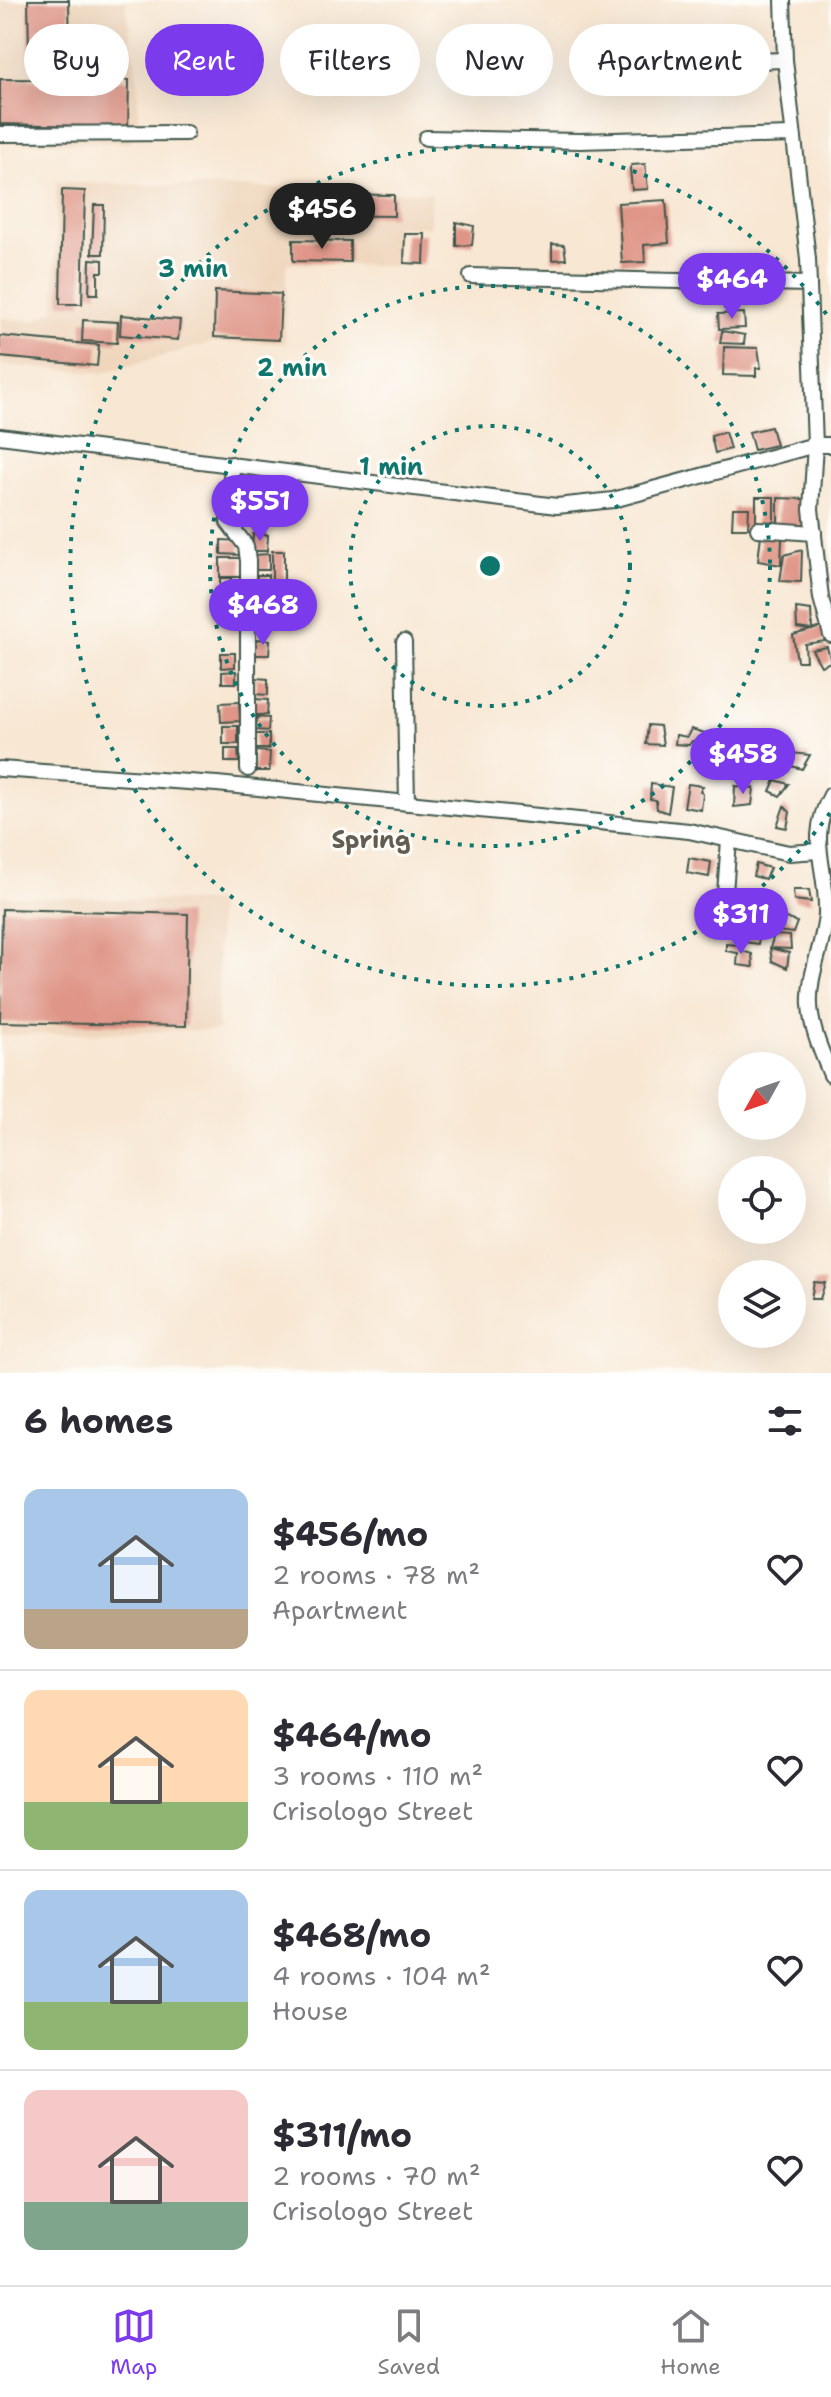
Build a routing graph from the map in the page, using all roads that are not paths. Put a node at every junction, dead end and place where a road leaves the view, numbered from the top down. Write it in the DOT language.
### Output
graph roads {
  1 [pos="783,0"];
  2 [pos="771,60"];
  3 [pos="785,60"];
  4 [pos="186,133"];
  5 [pos="0,134"];
  6 [pos="793,135"];
  7 [pos="426,138"];
  8 [pos="471,276"];
  9 [pos="809,284"];
  10 [pos="0,436"];
  11 [pos="815,445"];
  12 [pos="831,445"];
  13 [pos="232,464"];
  14 [pos="758,529"];
  15 [pos="814,533"];
  16 [pos="831,635"];
  17 [pos="404,642"];
  18 [pos="0,769"];
  19 [pos="248,769"];
  20 [pos="831,795"];
  21 [pos="407,803"];
  22 [pos="729,840"];
  23 [pos="818,851"];
  24 [pos="724,906"];
  25 [pos="831,1075"];
  1 -- 3 [label="street"];
  2 -- 3 [label="street"];
  3 -- 6 [label="street"];
  4 -- 5 [label="street"];
  6 -- 7 [label="street"];
  6 -- 9 [label="street"];
  8 -- 9 [label="street"];
  9 -- 11 [label="street"];
  10 -- 13 [label="street"];
  11 -- 12 [label="street"];
  11 -- 13 [label="street"];
  11 -- 15 [label="street"];
  13 -- 19 [label="street"];
  14 -- 15 [label="street"];
  15 -- 16 [label="street"];
  17 -- 21 [label="street"];
  18 -- 21 [label="street"];
  20 -- 23 [label="street"];
  21 -- 22 [label="street"];
  22 -- 23 [label="street"];
  22 -- 24 [label="street"];
  23 -- 25 [label="street"];
}
